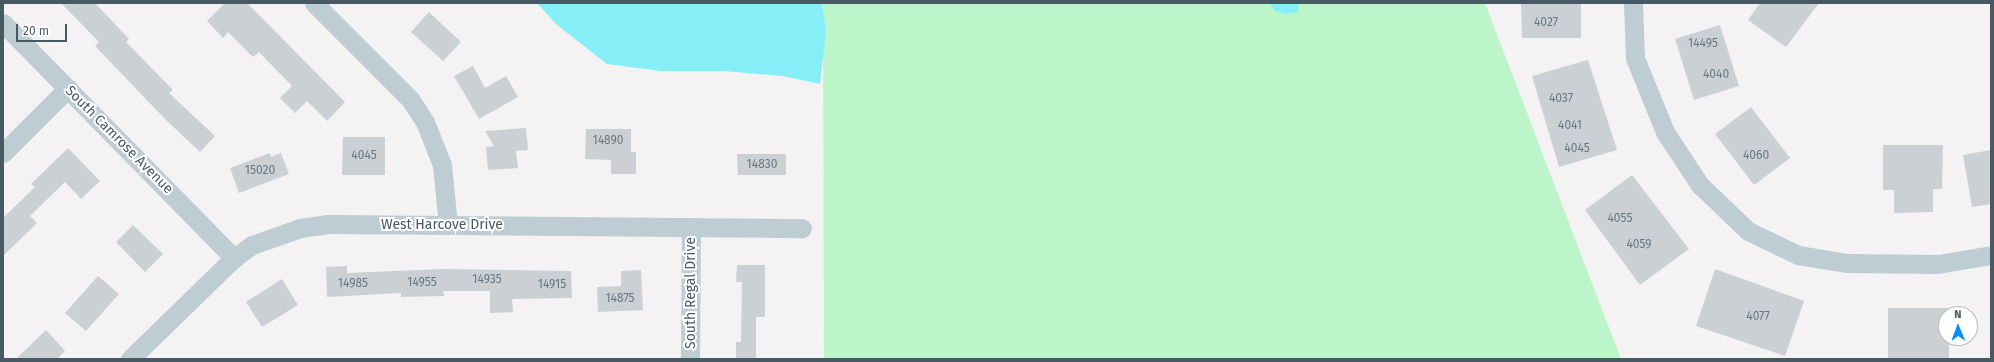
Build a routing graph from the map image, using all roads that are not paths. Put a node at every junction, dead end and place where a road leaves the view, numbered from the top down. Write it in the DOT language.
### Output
graph roads {
  1 [pos="314,3"];
  2 [pos="1633,3"];
  3 [pos="3,23"];
  4 [pos="68,88"];
  5 [pos="3,153"];
  6 [pos="448,225"];
  7 [pos="691,227"];
  8 [pos="802,228"];
  9 [pos="1991,255"];
  10 [pos="234,258"];
  11 [pos="130,359"];
  12 [pos="690,359"];
  1 -- 6 [label="street"];
  2 -- 9 [label="street"];
  3 -- 4 [label="street, South Camrose Avenue"];
  4 -- 5 [label="street"];
  4 -- 10 [label="street, South Camrose Avenue"];
  6 -- 7 [label="street, West Harcove Drive"];
  6 -- 10 [label="street, West Harcove Drive"];
  7 -- 8 [label="street, West Harcove Drive"];
  7 -- 12 [label="street, South Regal Drive"];
  10 -- 11 [label="street, West Harcove Drive"];
}
